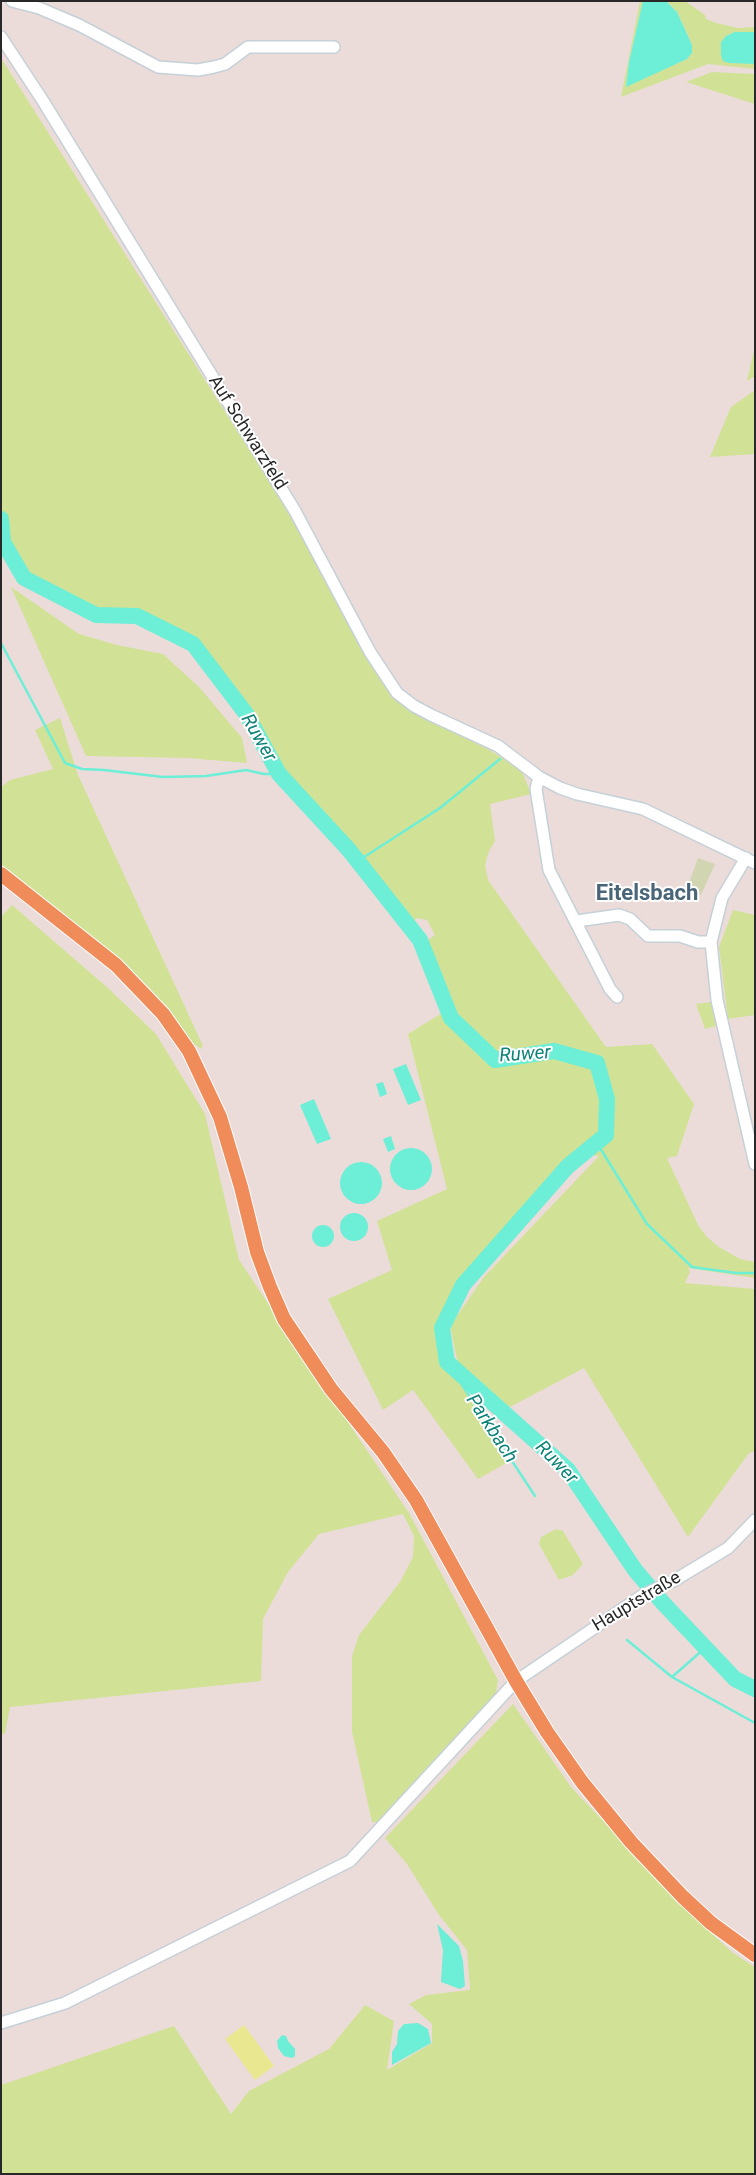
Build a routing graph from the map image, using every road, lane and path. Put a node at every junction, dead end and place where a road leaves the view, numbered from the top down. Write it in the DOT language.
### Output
graph roads {
  1 [pos="12,1"];
  2 [pos="1,37"];
  3 [pos="334,47"];
  4 [pos="539,776"];
  5 [pos="752,859"];
  6 [pos="1,874"];
  7 [pos="577,921"];
  8 [pos="711,942"];
  9 [pos="617,997"];
  10 [pos="755,1164"];
  11 [pos="755,1520"];
  12 [pos="516,1681"];
  13 [pos="755,1955"];
  14 [pos="1,2023"];
  1 -- 3 [label="street"];
  2 -- 4 [label="street, Auf Schwarzfeld"];
  4 -- 5 [label="street, Auf Schwarzfeld"];
  4 -- 7 [label="street"];
  5 -- 8 [label="street"];
  6 -- 12 [label="main road"];
  7 -- 8 [label="street"];
  7 -- 9 [label="street"];
  8 -- 10 [label="street"];
  11 -- 12 [label="street, Hauptstraße"];
  12 -- 13 [label="main road"];
  12 -- 14 [label="street, Hauptstraße"];
}
